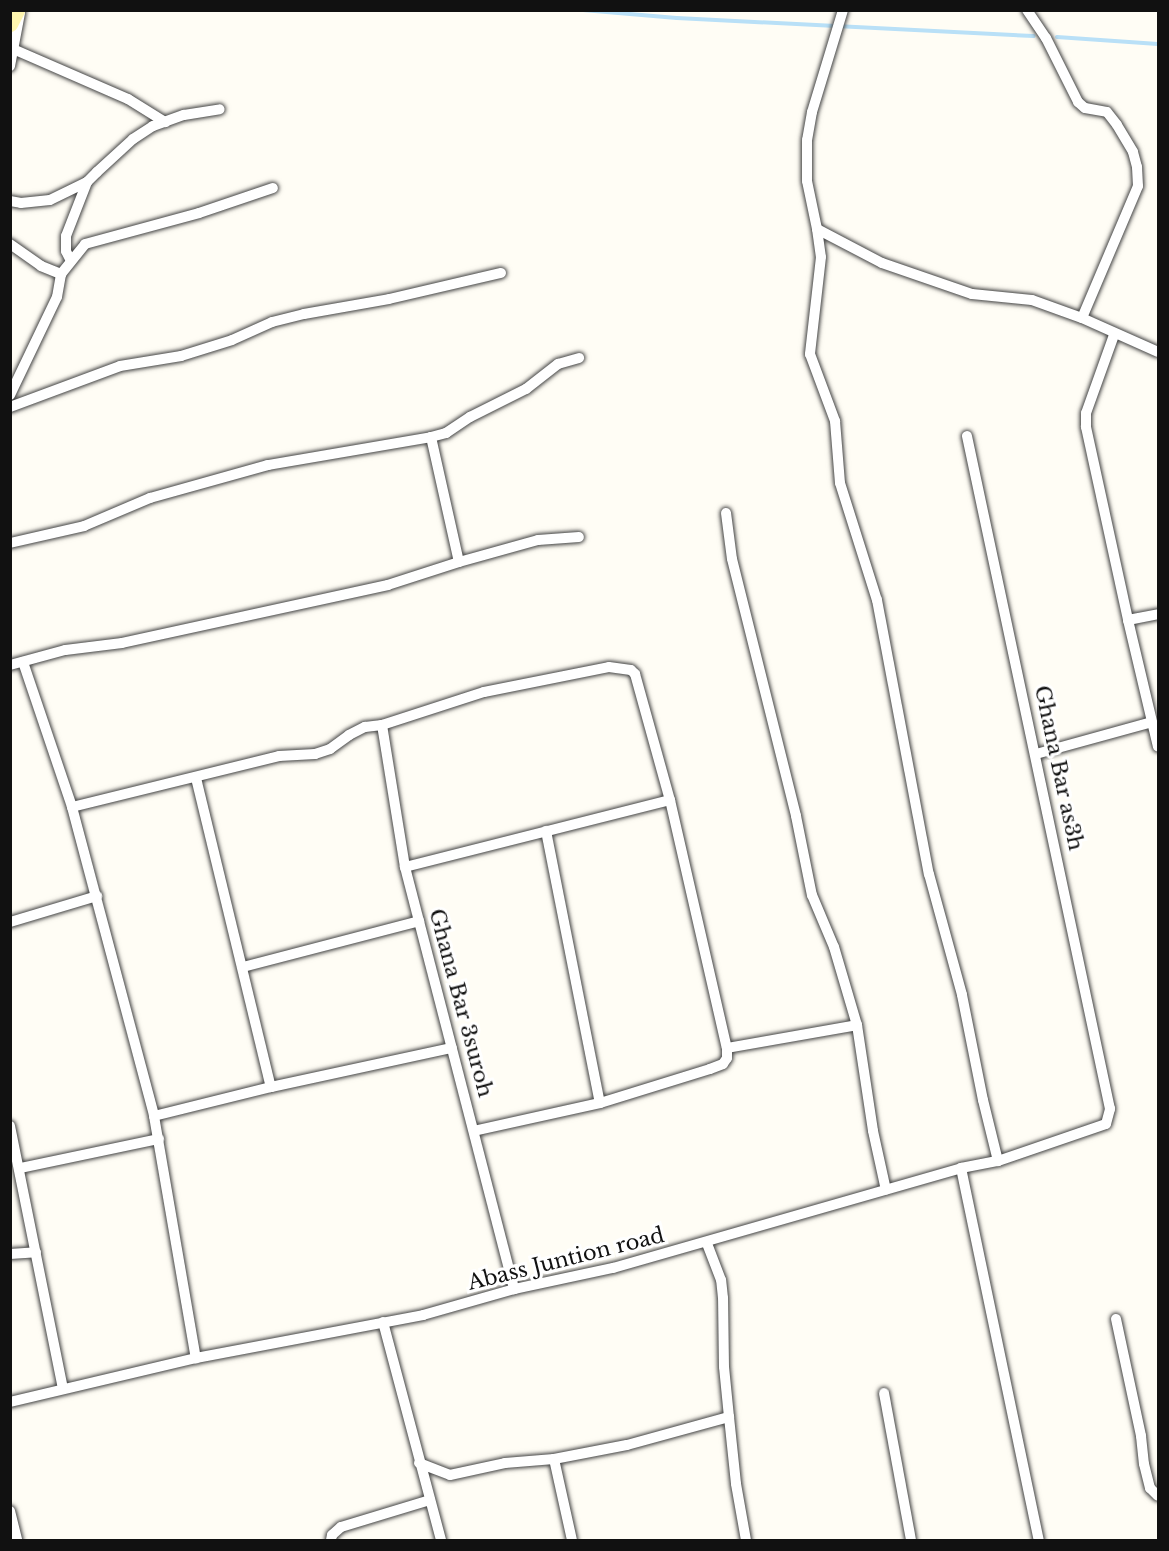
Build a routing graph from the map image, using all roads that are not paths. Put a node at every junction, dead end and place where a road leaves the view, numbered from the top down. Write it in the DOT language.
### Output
graph roads {
  1 [pos="19,10"];
  2 [pos="1027,10"];
  3 [pos="842,13"];
  4 [pos="10,24"];
  5 [pos="13,49"];
  6 [pos="10,66"];
  7 [pos="220,109"];
  8 [pos="165,122"];
  9 [pos="87,182"];
  10 [pos="273,188"];
  11 [pos="10,201"];
  12 [pos="817,229"];
  13 [pos="10,244"];
  14 [pos="70,261"];
  15 [pos="501,273"];
  16 [pos="61,274"];
  17 [pos="1082,318"];
  18 [pos="1114,335"];
  19 [pos="1158,352"];
  20 [pos="579,358"];
  21 [pos="10,395"];
  22 [pos="10,407"];
  23 [pos="967,436"];
  24 [pos="431,437"];
  25 [pos="726,513"];
  26 [pos="579,537"];
  27 [pos="10,543"];
  28 [pos="459,562"];
  29 [pos="1158,614"];
  30 [pos="1128,620"];
  31 [pos="23,662"];
  32 [pos="10,665"];
  33 [pos="1152,722"];
  34 [pos="382,725"];
  35 [pos="1158,747"];
  36 [pos="1036,754"];
  37 [pos="196,778"];
  38 [pos="670,800"];
  39 [pos="72,807"];
  40 [pos="546,831"];
  41 [pos="405,867"];
  42 [pos="97,896"];
  43 [pos="419,921"];
  44 [pos="10,922"];
  45 [pos="243,967"];
  46 [pos="857,1025"];
  47 [pos="452,1048"];
  48 [pos="727,1048"];
  49 [pos="271,1087"];
  50 [pos="600,1103"];
  51 [pos="1110,1109"];
  52 [pos="154,1116"];
  53 [pos="10,1126"];
  54 [pos="474,1131"];
  55 [pos="159,1139"];
  56 [pos="998,1161"];
  57 [pos="20,1168"];
  58 [pos="961,1168"];
  59 [pos="886,1190"];
  60 [pos="707,1243"];
  61 [pos="36,1252"];
  62 [pos="10,1254"];
  63 [pos="514,1289"];
  64 [pos="1116,1319"];
  65 [pos="383,1322"];
  66 [pos="195,1358"];
  67 [pos="63,1389"];
  68 [pos="884,1393"];
  69 [pos="10,1402"];
  70 [pos="729,1417"];
  71 [pos="554,1459"];
  72 [pos="418,1463"];
  73 [pos="1158,1496"];
  74 [pos="430,1500"];
  75 [pos="10,1511"];
  76 [pos="17,1540"];
  77 [pos="331,1540"];
  78 [pos="441,1540"];
  79 [pos="572,1540"];
  80 [pos="746,1540"];
  81 [pos="911,1540"];
  82 [pos="1039,1540"];
  1 -- 4 [label="street"];
  1 -- 5 [label="street"];
  2 -- 17 [label="street"];
  3 -- 12 [label="street"];
  5 -- 6 [label="street"];
  5 -- 8 [label="street"];
  7 -- 8 [label="street"];
  8 -- 9 [label="street"];
  9 -- 11 [label="street"];
  9 -- 14 [label="street"];
  10 -- 14 [label="street"];
  12 -- 17 [label="street"];
  12 -- 56 [label="street"];
  13 -- 16 [label="street"];
  14 -- 16 [label="street"];
  15 -- 22 [label="street"];
  16 -- 21 [label="street"];
  17 -- 18 [label="street"];
  18 -- 19 [label="street"];
  18 -- 30 [label="street"];
  20 -- 24 [label="street"];
  23 -- 36 [label="street, Ghana Bar as3h"];
  24 -- 27 [label="street"];
  24 -- 28 [label="street"];
  25 -- 46 [label="street"];
  26 -- 28 [label="street"];
  28 -- 31 [label="street"];
  29 -- 30 [label="street"];
  30 -- 33 [label="street"];
  31 -- 32 [label="street"];
  31 -- 39 [label="street"];
  33 -- 35 [label="street"];
  33 -- 36 [label="street"];
  34 -- 37 [label="street"];
  34 -- 38 [label="street"];
  34 -- 41 [label="street, Ghana Bar 3suroh"];
  36 -- 51 [label="street, Ghana Bar as3h"];
  37 -- 39 [label="street"];
  37 -- 45 [label="street"];
  38 -- 40 [label="street"];
  38 -- 48 [label="street"];
  39 -- 42 [label="street"];
  40 -- 41 [label="street"];
  40 -- 50 [label="street"];
  41 -- 43 [label="street, Ghana Bar 3suroh"];
  42 -- 44 [label="street"];
  42 -- 52 [label="street"];
  43 -- 45 [label="street"];
  43 -- 47 [label="street, Ghana Bar 3suroh"];
  45 -- 49 [label="street"];
  46 -- 48 [label="street"];
  46 -- 59 [label="street"];
  47 -- 49 [label="street"];
  47 -- 54 [label="street, Ghana Bar 3suroh"];
  48 -- 50 [label="street"];
  49 -- 52 [label="street"];
  50 -- 54 [label="street"];
  51 -- 56 [label="street, Abass Juntion road"];
  52 -- 55 [label="street"];
  53 -- 57 [label="street"];
  54 -- 63 [label="street, Ghana Bar 3suroh"];
  55 -- 57 [label="street"];
  55 -- 66 [label="street"];
  56 -- 58 [label="street, Abass Juntion road"];
  57 -- 61 [label="street"];
  58 -- 59 [label="street, Abass Juntion road"];
  58 -- 82 [label="street"];
  59 -- 60 [label="street, Abass Juntion road"];
  60 -- 63 [label="street, Abass Juntion road"];
  60 -- 70 [label="street"];
  61 -- 62 [label="street"];
  61 -- 67 [label="street"];
  63 -- 65 [label="street, Abass Juntion road"];
  64 -- 73 [label="street"];
  65 -- 66 [label="street, Abass Juntion road"];
  65 -- 72 [label="street"];
  66 -- 67 [label="street, Abass Juntion road"];
  67 -- 69 [label="street, Abass Juntion road"];
  68 -- 81 [label="street"];
  70 -- 71 [label="street"];
  70 -- 80 [label="street"];
  71 -- 72 [label="street"];
  71 -- 79 [label="street"];
  72 -- 74 [label="street"];
  74 -- 77 [label="street"];
  74 -- 78 [label="street"];
  75 -- 76 [label="street"];
}
